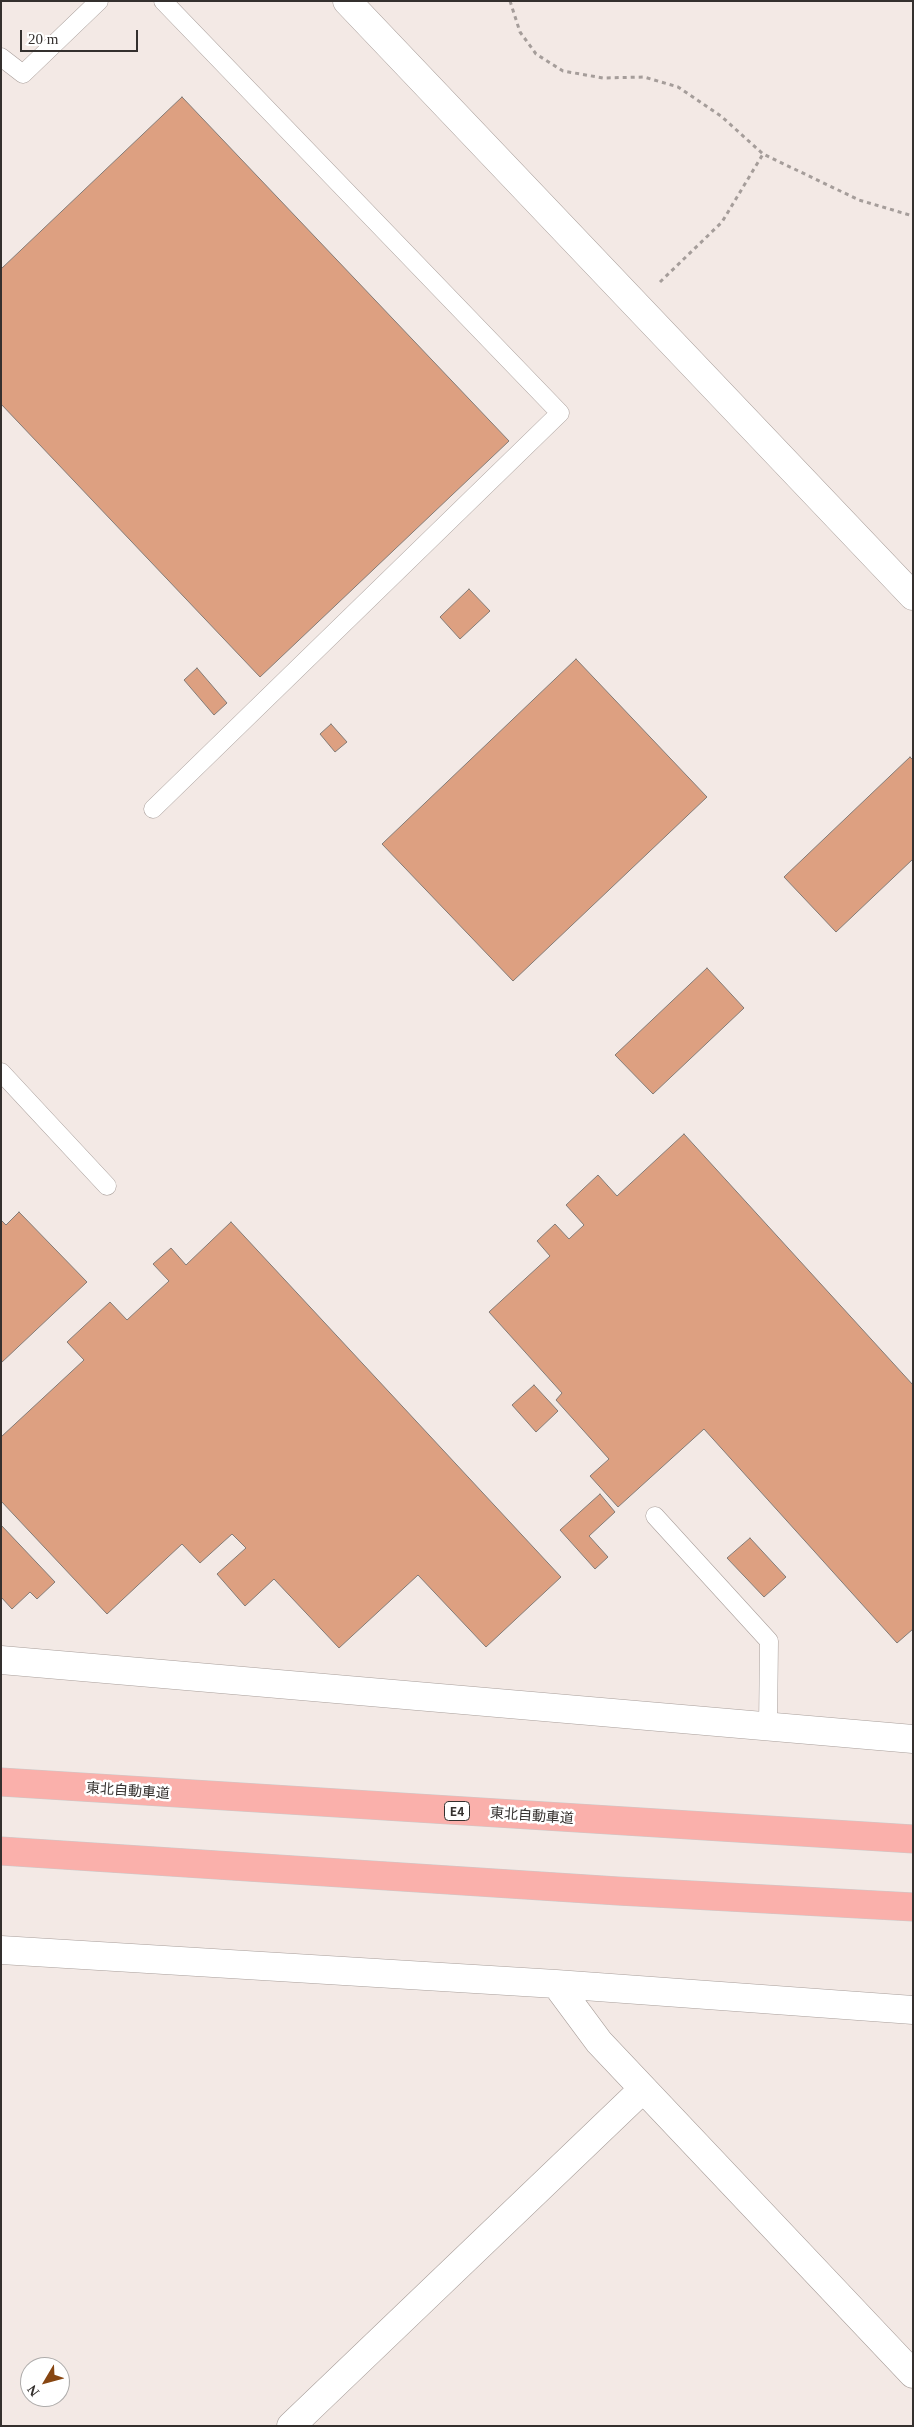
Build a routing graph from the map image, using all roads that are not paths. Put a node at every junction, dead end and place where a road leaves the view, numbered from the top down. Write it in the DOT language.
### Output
graph roads {
  1 [pos="99,1"];
  2 [pos="164,1"];
  3 [pos="348,1"];
  4 [pos="1,57"];
  5 [pos="913,596"];
  6 [pos="153,809"];
  7 [pos="1,1072"];
  8 [pos="107,1186"];
  9 [pos="656,1516"];
  10 [pos="1,1660"];
  11 [pos="768,1728"];
  12 [pos="913,1739"];
  13 [pos="1,1782"];
  14 [pos="913,1839"];
  15 [pos="1,1851"];
  16 [pos="913,1907"];
  17 [pos="1,1950"];
  18 [pos="556,1984"];
  19 [pos="913,2010"];
  20 [pos="644,2090"];
  21 [pos="913,2374"];
  22 [pos="291,2426"];
  1 -- 4 [label="lane"];
  2 -- 6 [label="lane"];
  3 -- 5 [label="street"];
  7 -- 8 [label="lane"];
  9 -- 11 [label="lane"];
  10 -- 11 [label="street"];
  11 -- 12 [label="street"];
  13 -- 14 [label="highway, 東北自動車道 / E4"];
  15 -- 16 [label="highway"];
  17 -- 18 [label="street"];
  18 -- 19 [label="street"];
  18 -- 20 [label="street"];
  20 -- 21 [label="street"];
  20 -- 22 [label="street"];
}
